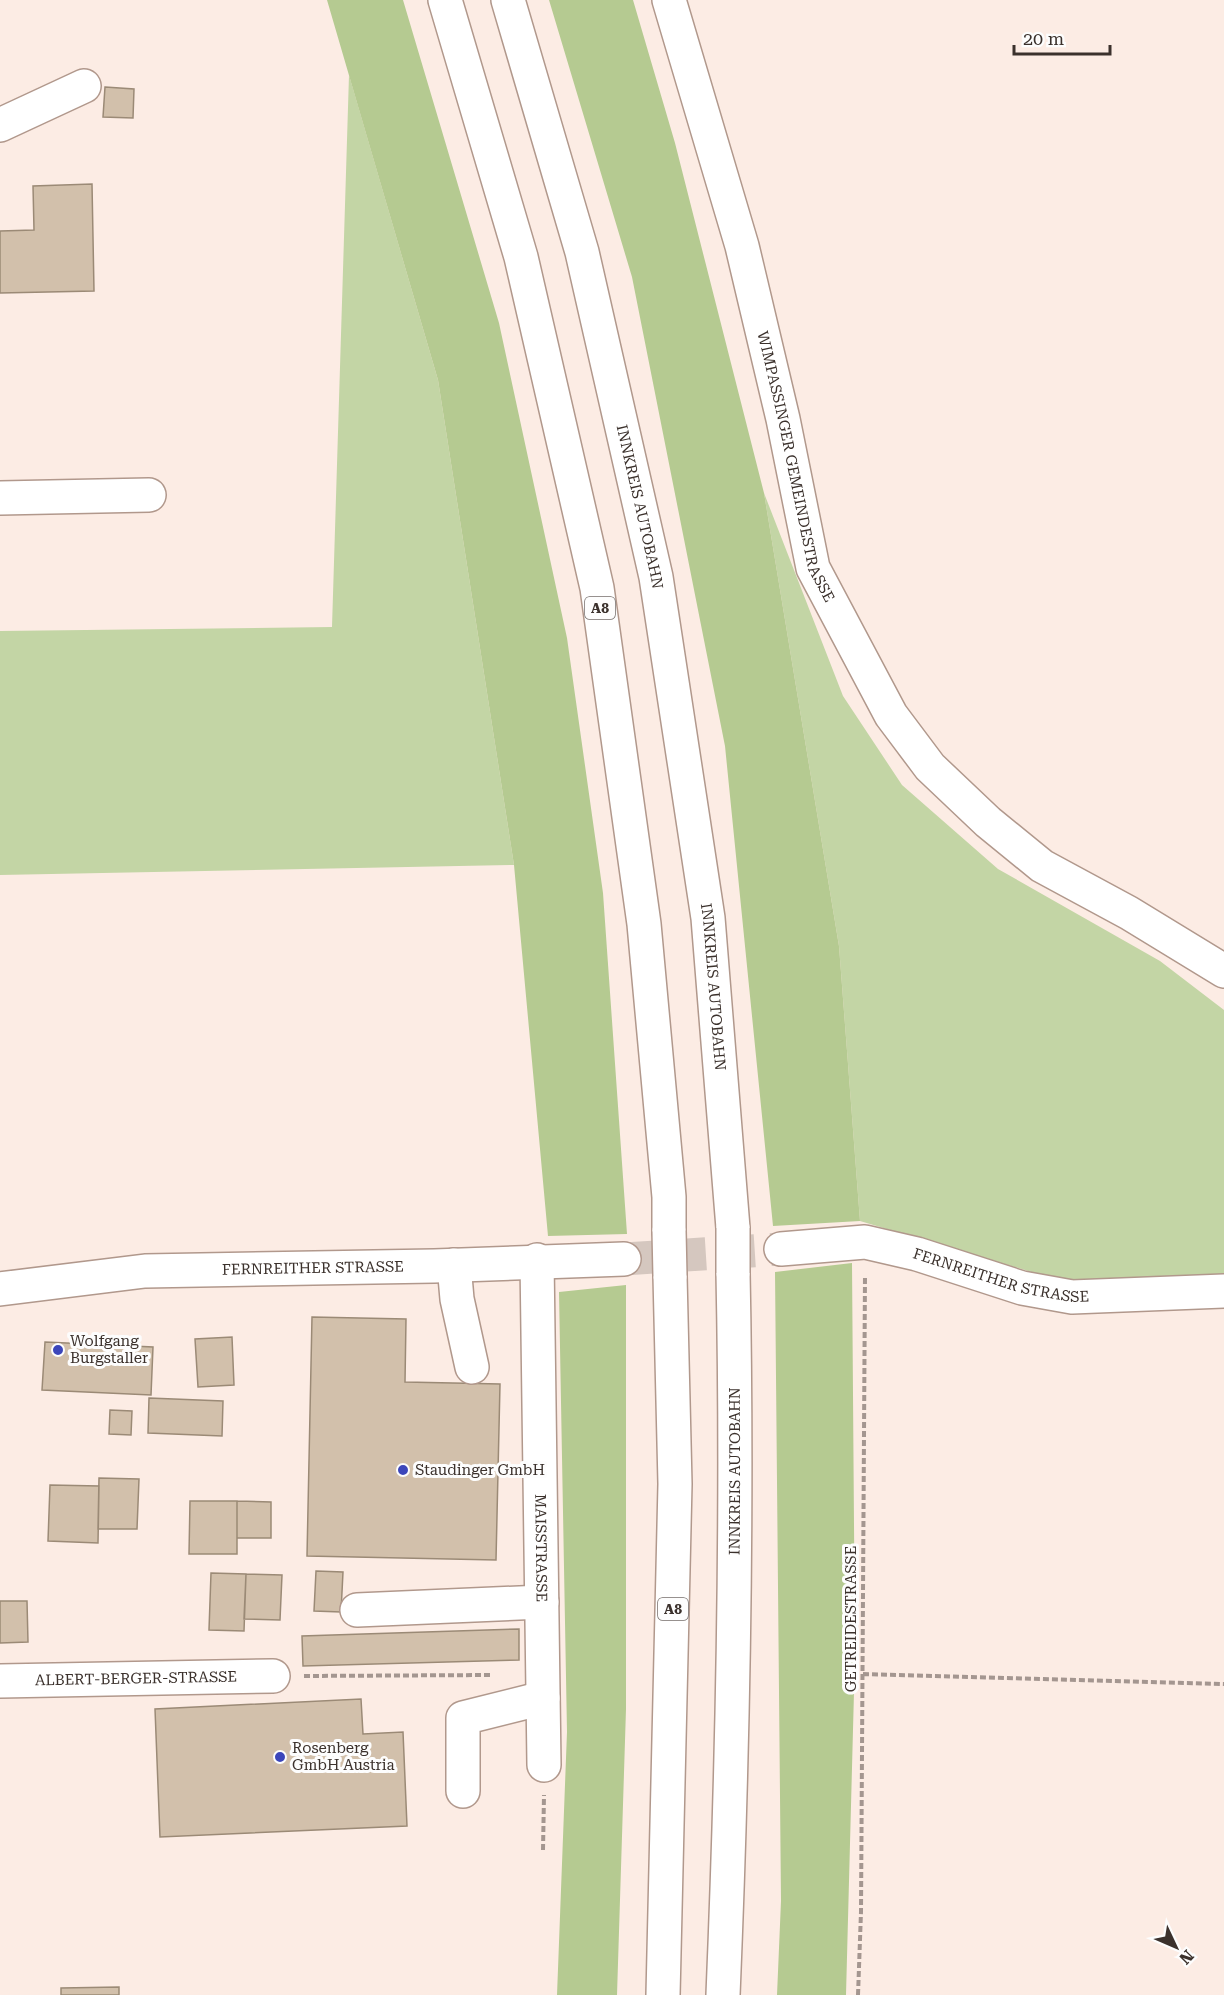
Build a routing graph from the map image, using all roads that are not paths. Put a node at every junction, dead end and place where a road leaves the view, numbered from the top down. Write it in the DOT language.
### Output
graph roads {
  1 [pos="445,0"];
  2 [pos="508,0"];
  3 [pos="669,0"];
  4 [pos="84,86"];
  5 [pos="0,125"];
  6 [pos="149,495"];
  7 [pos="0,498"];
  8 [pos="1224,971"];
  9 [pos="781,1249"];
  10 [pos="624,1259"];
  11 [pos="537,1260"];
  12 [pos="454,1265"];
  13 [pos="0,1289"];
  14 [pos="1224,1291"];
  15 [pos="472,1367"];
  16 [pos="542,1602"];
  17 [pos="357,1610"];
  18 [pos="273,1676"];
  19 [pos="0,1681"];
  20 [pos="543,1686"];
  21 [pos="544,1765"];
  22 [pos="464,1791"];
  23 [pos="663,1995"];
  24 [pos="723,1995"];
  1 -- 23 [label="main road, A8, bridge"];
  2 -- 24 [label="main road, INNKREIS AUTOBAHN, bridge"];
  3 -- 8 [label="main road, WIMPASSINGER GEMEINDESTRASSE"];
  4 -- 5 [label="main road"];
  6 -- 7 [label="main road"];
  9 -- 14 [label="main road, FERNREITHER STRASSE"];
  10 -- 11 [label="main road, FERNREITHER STRASSE"];
  11 -- 12 [label="main road, FERNREITHER STRASSE"];
  11 -- 16 [label="main road, MAISSTRASSE"];
  12 -- 13 [label="main road, FERNREITHER STRASSE"];
  12 -- 15 [label="main road"];
  16 -- 17 [label="main road"];
  16 -- 20 [label="main road, MAISSTRASSE"];
  18 -- 19 [label="main road, ALBERT-BERGER-STRASSE"];
  20 -- 21 [label="main road, MAISSTRASSE"];
  20 -- 22 [label="main road"];
}
